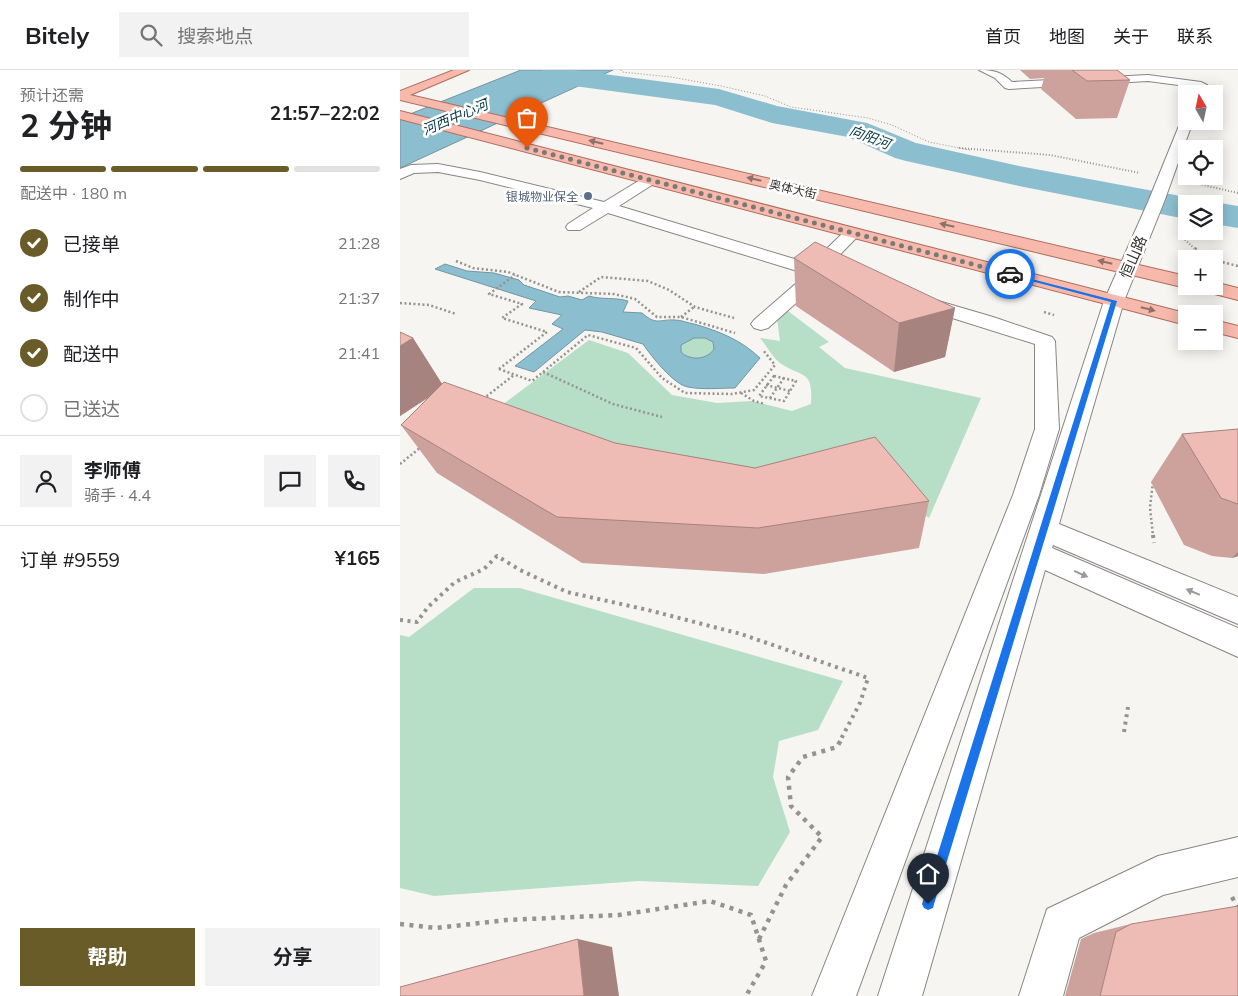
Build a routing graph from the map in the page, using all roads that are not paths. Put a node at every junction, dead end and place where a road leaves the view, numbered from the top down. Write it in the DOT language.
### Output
graph roads {
  1 [pos="464,70"];
  2 [pos="984,70"];
  3 [pos="1203,70"];
  4 [pos="1150,74"];
  5 [pos="1186,85"];
  6 [pos="1200,85"];
  7 [pos="400,96"];
  8 [pos="406,116"];
  9 [pos="1185,130"];
  10 [pos="400,175"];
  11 [pos="650,180"];
  12 [pos="606,207"];
  13 [pos="574,227"];
  14 [pos="853,233"];
  15 [pos="1129,268"];
  16 [pos="816,272"];
  17 [pos="1178,280"];
  18 [pos="856,284"];
  19 [pos="1223,290"];
  20 [pos="893,294"];
  21 [pos="1238,294"];
  22 [pos="1114,301"];
  23 [pos="1178,317"];
  24 [pos="761,324"];
  25 [pos="1223,328"];
  26 [pos="1238,332"];
  27 [pos="1040,542"];
  28 [pos="1238,610"];
  29 [pos="1238,643"];
  30 [pos="1238,857"];
  31 [pos="834,996"];
  32 [pos="900,996"];
  33 [pos="1041,996"];
  1 -- 7 [label="main road"];
  2 -- 4 [label="street"];
  3 -- 6 [label="street"];
  4 -- 5 [label="street"];
  15 -- 7 [label="main road, 奥体大街, one-way"];
  8 -- 11 [label="main road, 奥体大街"];
  9 -- 15 [label="street, 恒山路"];
  10 -- 12 [label="street"];
  11 -- 12 [label="street"];
  11 -- 14 [label="main road, 奥体大街"];
  12 -- 13 [label="street"];
  12 -- 16 [label="street"];
  14 -- 16 [label="street"];
  14 -- 22 [label="main road, 奥体大街"];
  15 -- 17 [label="main road, 奥体大街"];
  15 -- 22 [label="street, 恒山路"];
  16 -- 18 [label="street"];
  16 -- 24 [label="street"];
  19 -- 21 [label="main road"];
  20 -- 31 [label="street"];
  22 -- 23 [label="main road, 奥体大街, one-way"];
  22 -- 27 [label="street, 恒山路"];
  25 -- 26 [label="main road"];
  28 -- 27 [label="street, one-way"];
  27 -- 29 [label="street, one-way"];
  27 -- 32 [label="street, 恒山路"];
  30 -- 33 [label="street"];
}
